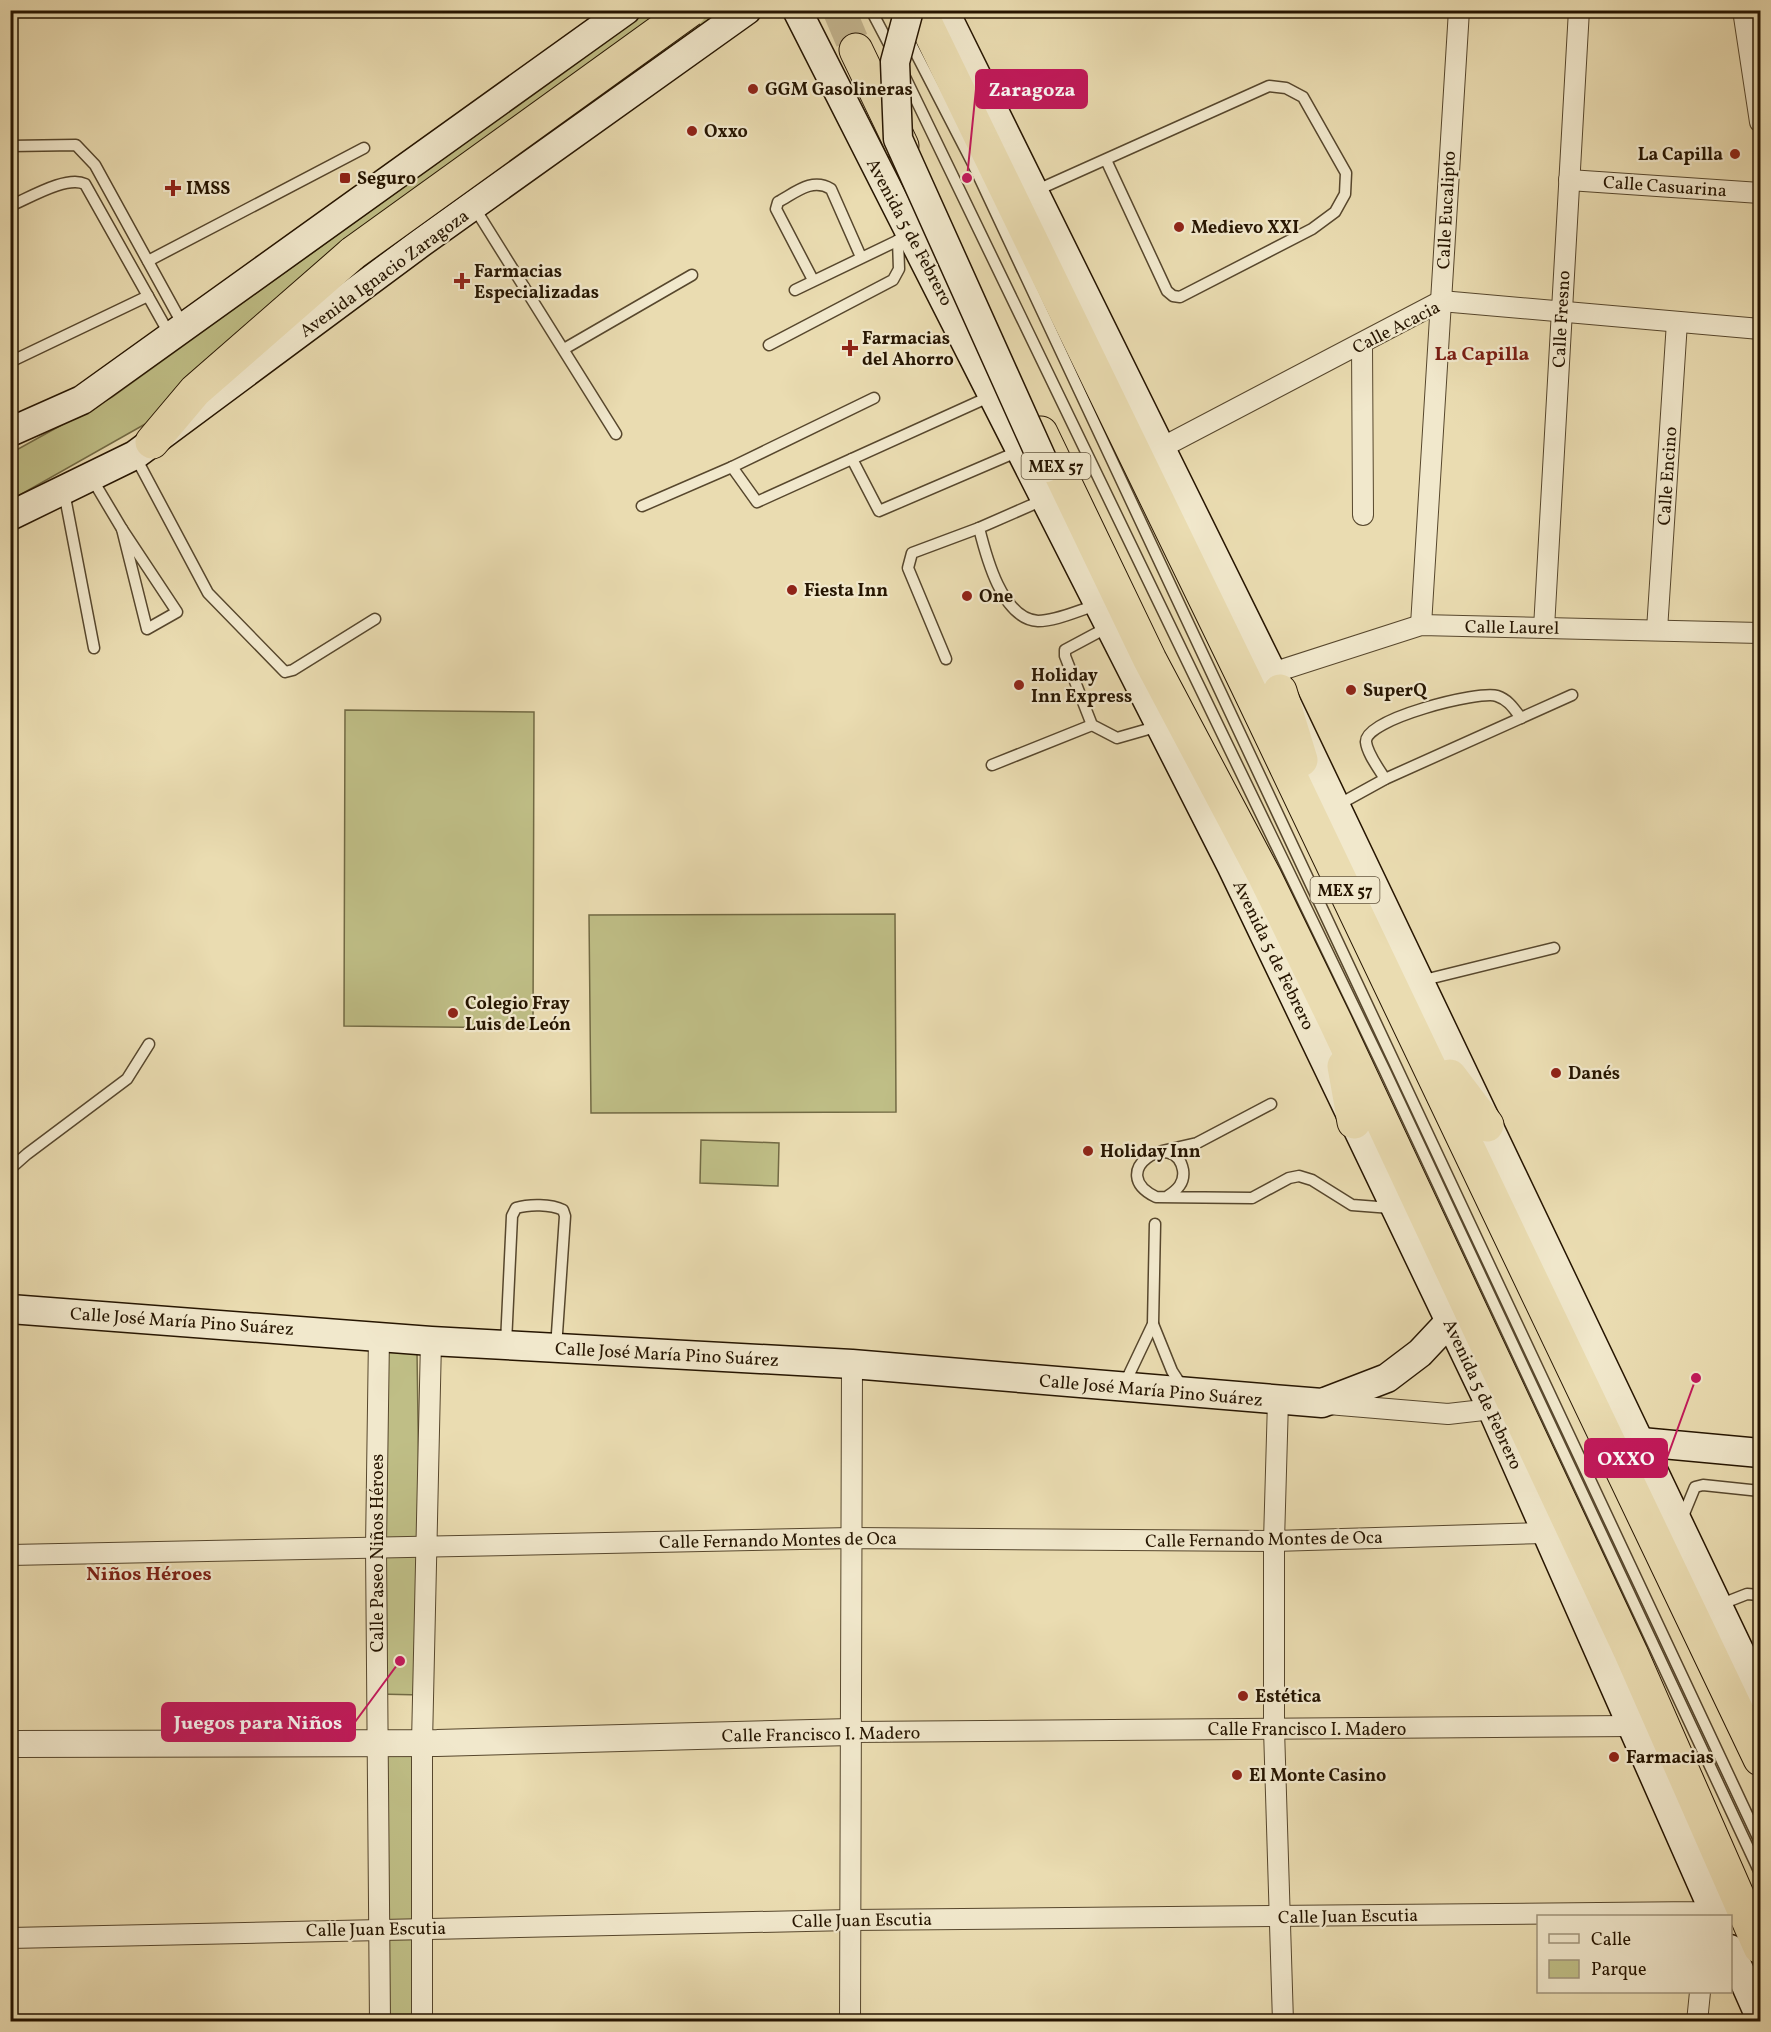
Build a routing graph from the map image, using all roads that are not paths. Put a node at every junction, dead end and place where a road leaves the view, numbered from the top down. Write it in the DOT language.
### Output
graph roads {
  1 [pos="626,10"];
  2 [pos="690,10"];
  3 [pos="747,10"];
  4 [pos="797,10"];
  5 [pos="871,10"];
  6 [pos="895,10"];
  7 [pos="1459,10"];
  8 [pos="1579,10"];
  9 [pos="1743,10"];
  10 [pos="926,15"];
  11 [pos="856,50"];
  12 [pos="1761,122"];
  13 [pos="10,146"];
  14 [pos="364,148"];
  15 [pos="1106,160"];
  16 [pos="1569,180"];
  17 [pos="1034,192"];
  18 [pos="1761,193"];
  19 [pos="365,199"];
  20 [pos="10,206"];
  21 [pos="474,207"];
  22 [pos="905,237"];
  23 [pos="422,242"];
  24 [pos="861,257"];
  25 [pos="148,261"];
  26 [pos="692,275"];
  27 [pos="813,280"];
  28 [pos="795,290"];
  29 [pos="148,296"];
  30 [pos="1441,301"];
  31 [pos="1562,312"];
  32 [pos="1677,322"];
  33 [pos="1761,329"];
  34 [pos="178,332"];
  35 [pos="1362,344"];
  36 [pos="769,345"];
  37 [pos="564,349"];
  38 [pos="10,362"];
  39 [pos="994,395"];
  40 [pos="874,398"];
  41 [pos="10,432"];
  42 [pos="616,434"];
  43 [pos="1161,448"];
  44 [pos="143,449"];
  45 [pos="1022,450"];
  46 [pos="852,459"];
  47 [pos="732,467"];
  48 [pos="91,477"];
  49 [pos="63,492"];
  50 [pos="1046,498"];
  51 [pos="642,506"];
  52 [pos="1364,515"];
  53 [pos="10,516"];
  54 [pos="979,528"];
  55 [pos="122,529"];
  56 [pos="1101,607"];
  57 [pos="375,619"];
  58 [pos="1421,625"];
  59 [pos="1544,628"];
  60 [pos="1657,630"];
  61 [pos="1761,633"];
  62 [pos="94,648"];
  63 [pos="946,659"];
  64 [pos="1276,682"];
  65 [pos="1572,695"];
  66 [pos="1521,718"];
  67 [pos="1092,725"];
  68 [pos="1161,725"];
  69 [pos="992,765"];
  70 [pos="1384,779"];
  71 [pos="1199,801"];
  72 [pos="1335,807"];
  73 [pos="1331,860"];
  74 [pos="1265,877"];
  75 [pos="1554,948"];
  76 [pos="1418,982"];
  77 [pos="1405,1016"];
  78 [pos="1336,1023"];
  79 [pos="149,1044"];
  80 [pos="1271,1104"];
  81 [pos="1354,1122"];
  82 [pos="1487,1125"];
  83 [pos="1157,1152"];
  84 [pos="10,1169"];
  85 [pos="1168,1196"];
  86 [pos="1396,1209"];
  87 [pos="1155,1224"];
  88 [pos="10,1309"];
  89 [pos="1450,1322"];
  90 [pos="1153,1324"];
  91 [pos="379,1336"];
  92 [pos="431,1341"];
  93 [pos="506,1345"];
  94 [pos="556,1348"];
  95 [pos="852,1364"];
  96 [pos="1122,1388"];
  97 [pos="1187,1394"];
  98 [pos="1278,1401"];
  99 [pos="1322,1403"];
  100 [pos="1492,1409"];
  101 [pos="1641,1442"];
  102 [pos="1761,1453"];
  103 [pos="1761,1491"];
  104 [pos="1680,1524"];
  105 [pos="1545,1533"];
  106 [pos="852,1538"];
  107 [pos="1274,1541"];
  108 [pos="428,1546"];
  109 [pos="376,1547"];
  110 [pos="10,1555"];
  111 [pos="1761,1595"];
  112 [pos="1718,1605"];
  113 [pos="1761,1694"];
  114 [pos="1632,1726"];
  115 [pos="1274,1729"];
  116 [pos="851,1732"];
  117 [pos="422,1743"];
  118 [pos="10,1744"];
  119 [pos="378,1744"];
  120 [pos="1761,1759"];
  121 [pos="1761,1842"];
  122 [pos="1761,1873"];
  123 [pos="1719,1915"];
  124 [pos="1282,1917"];
  125 [pos="850,1920"];
  126 [pos="422,1927"];
  127 [pos="379,1928"];
  128 [pos="1732,1930"];
  129 [pos="10,1938"];
  130 [pos="1761,1947"];
  131 [pos="1732,1951"];
  132 [pos="1761,1960"];
  133 [pos="1700,1993"];
  134 [pos="1760,2017"];
  135 [pos="380,2022"];
  136 [pos="422,2022"];
  137 [pos="850,2022"];
  138 [pos="1283,2022"];
  139 [pos="1697,2022"];
  1 -- 19 [label="main road"];
  2 -- 44 [label="highway, bridge"];
  3 -- 21 [label="main road, Avenida Ignacio Zaragoza"];
  4 -- 22 [label="main road, Avenida 5 de Febrero"];
  5 -- 122 [label="lane"];
  6 -- 121 [label="lane"];
  7 -- 30 [label="street, Calle Eucalipto"];
  8 -- 16 [label="street, Calle Fresno"];
  9 -- 12 [label="street"];
  10 -- 17 [label="main road"];
  10 -- 56 [label="main road, bridge"];
  10 -- 73 [label="highway, MEX 57"];
  11 -- 74 [label="highway, Avenida 5 de Febrero / MEX 57"];
  13 -- 25 [label="lane"];
  14 -- 25 [label="lane"];
  15 -- 15 [label="lane"];
  15 -- 17 [label="lane"];
  16 -- 18 [label="street, Calle Casuarina"];
  16 -- 31 [label="street, Calle Fresno"];
  17 -- 43 [label="main road"];
  19 -- 23 [label="main road"];
  19 -- 34 [label="main road"];
  20 -- 29 [label="lane"];
  21 -- 23 [label="main road, Avenida Ignacio Zaragoza"];
  21 -- 37 [label="lane"];
  22 -- 24 [label="lane"];
  22 -- 36 [label="lane"];
  22 -- 39 [label="main road, Avenida 5 de Febrero"];
  23 -- 44 [label="main road, Avenida Ignacio Zaragoza"];
  24 -- 27 [label="lane"];
  24 -- 27 [label="lane"];
  25 -- 34 [label="lane"];
  26 -- 37 [label="lane"];
  27 -- 28 [label="lane"];
  29 -- 34 [label="lane"];
  29 -- 38 [label="lane"];
  30 -- 31 [label="street, Calle Acacia"];
  30 -- 35 [label="street, Calle Acacia"];
  30 -- 58 [label="street, Calle Eucalipto"];
  31 -- 32 [label="street, Calle Acacia"];
  31 -- 59 [label="street, Calle Fresno"];
  32 -- 33 [label="street, Calle Acacia"];
  32 -- 60 [label="street, Calle Encino"];
  34 -- 41 [label="main road"];
  35 -- 43 [label="street, Calle Acacia"];
  35 -- 52 [label="street"];
  37 -- 42 [label="lane"];
  39 -- 45 [label="main road, Avenida 5 de Febrero"];
  39 -- 46 [label="lane"];
  40 -- 47 [label="lane"];
  43 -- 64 [label="main road"];
  44 -- 48 [label="main road, Avenida Ignacio Zaragoza"];
  44 -- 57 [label="lane"];
  45 -- 46 [label="lane"];
  45 -- 50 [label="main road, Avenida 5 de Febrero"];
  46 -- 47 [label="lane"];
  47 -- 51 [label="lane"];
  48 -- 49 [label="main road, Avenida Ignacio Zaragoza"];
  48 -- 55 [label="lane"];
  49 -- 53 [label="main road, Avenida Ignacio Zaragoza"];
  49 -- 62 [label="lane"];
  50 -- 54 [label="lane"];
  50 -- 56 [label="main road, Avenida 5 de Febrero"];
  54 -- 56 [label="lane"];
  54 -- 63 [label="lane"];
  55 -- 55 [label="lane"];
  56 -- 67 [label="lane"];
  56 -- 68 [label="main road, Avenida 5 de Febrero"];
  58 -- 59 [label="street, Calle Laurel"];
  58 -- 64 [label="street, Calle Laurel"];
  59 -- 60 [label="street, Calle Laurel"];
  60 -- 61 [label="street, Calle Laurel"];
  64 -- 72 [label="main road"];
  64 -- 73 [label="highway"];
  65 -- 66 [label="lane"];
  66 -- 70 [label="lane"];
  66 -- 70 [label="lane"];
  67 -- 68 [label="lane"];
  67 -- 69 [label="lane"];
  68 -- 71 [label="main road, Avenida 5 de Febrero"];
  70 -- 72 [label="lane"];
  71 -- 74 [label="highway"];
  71 -- 81 [label="main road, Avenida 5 de Febrero"];
  72 -- 76 [label="main road"];
  73 -- 77 [label="highway, MEX 57"];
  74 -- 78 [label="highway, Avenida 5 de Febrero / MEX 57"];
  75 -- 76 [label="lane"];
  76 -- 82 [label="main road"];
  77 -- 82 [label="highway"];
  77 -- 120 [label="highway, MEX 57"];
  78 -- 81 [label="highway"];
  78 -- 130 [label="highway, Avenida 5 de Febrero / MEX 57"];
  79 -- 84 [label="lane"];
  80 -- 83 [label="lane"];
  81 -- 86 [label="main road, Avenida 5 de Febrero"];
  82 -- 101 [label="main road"];
  83 -- 85 [label="lane"];
  83 -- 85 [label="lane"];
  85 -- 86 [label="lane"];
  86 -- 89 [label="main road, Avenida 5 de Febrero"];
  87 -- 90 [label="lane"];
  88 -- 91 [label="main road, Calle José María Pino Suárez"];
  89 -- 99 [label="main road, Calle José María Pino Suárez"];
  89 -- 100 [label="main road, Avenida 5 de Febrero"];
  89 -- 123 [label="main road"];
  90 -- 96 [label="lane"];
  90 -- 97 [label="lane"];
  91 -- 92 [label="main road, Calle José María Pino Suárez"];
  91 -- 109 [label="street, Calle Paseo Niños Héroes"];
  92 -- 93 [label="main road, Calle José María Pino Suárez"];
  92 -- 108 [label="street"];
  93 -- 94 [label="main road, Calle José María Pino Suárez"];
  93 -- 94 [label="lane"];
  94 -- 95 [label="main road, Calle José María Pino Suárez"];
  95 -- 96 [label="main road, Calle José María Pino Suárez"];
  95 -- 106 [label="street"];
  96 -- 97 [label="main road, Calle José María Pino Suárez"];
  97 -- 98 [label="main road, Calle José María Pino Suárez"];
  98 -- 99 [label="main road, Calle José María Pino Suárez"];
  98 -- 107 [label="street"];
  99 -- 100 [label="street, Calle José María Pino Suárez"];
  100 -- 105 [label="main road, Avenida 5 de Febrero"];
  101 -- 102 [label="main road"];
  101 -- 104 [label="main road"];
  103 -- 104 [label="lane"];
  104 -- 112 [label="main road"];
  105 -- 107 [label="street, Calle Fernando Montes de Oca"];
  105 -- 114 [label="main road, Avenida 5 de Febrero"];
  106 -- 107 [label="street, Calle Fernando Montes de Oca"];
  106 -- 108 [label="street, Calle Fernando Montes de Oca"];
  106 -- 116 [label="street"];
  107 -- 115 [label="street"];
  108 -- 109 [label="street, Calle Fernando Montes de Oca"];
  108 -- 117 [label="street"];
  109 -- 110 [label="street, Calle Fernando Montes de Oca"];
  109 -- 119 [label="street, Calle Paseo Niños Héroes"];
  111 -- 112 [label="lane"];
  112 -- 113 [label="main road"];
  114 -- 115 [label="street, Calle Francisco I. Madero"];
  114 -- 123 [label="main road, Avenida 5 de Febrero"];
  115 -- 116 [label="street, Calle Francisco I. Madero"];
  115 -- 124 [label="street"];
  116 -- 117 [label="street, Calle Francisco I. Madero"];
  116 -- 125 [label="street"];
  117 -- 119 [label="street, Calle Francisco I. Madero"];
  117 -- 126 [label="street"];
  118 -- 119 [label="street, Calle Francisco I. Madero"];
  119 -- 127 [label="street, Calle Paseo Niños Héroes"];
  123 -- 124 [label="street, Calle Juan Escutia"];
  124 -- 125 [label="street, Calle Juan Escutia"];
  124 -- 138 [label="street"];
  125 -- 126 [label="street, Calle Juan Escutia"];
  125 -- 137 [label="street"];
  126 -- 127 [label="street, Calle Juan Escutia"];
  126 -- 136 [label="street"];
  127 -- 129 [label="street, Calle Juan Escutia"];
  127 -- 135 [label="street, Calle Paseo Niños Héroes"];
  128 -- 132 [label="main road"];
  131 -- 134 [label="main road"];
  133 -- 139 [label="street"];
}
